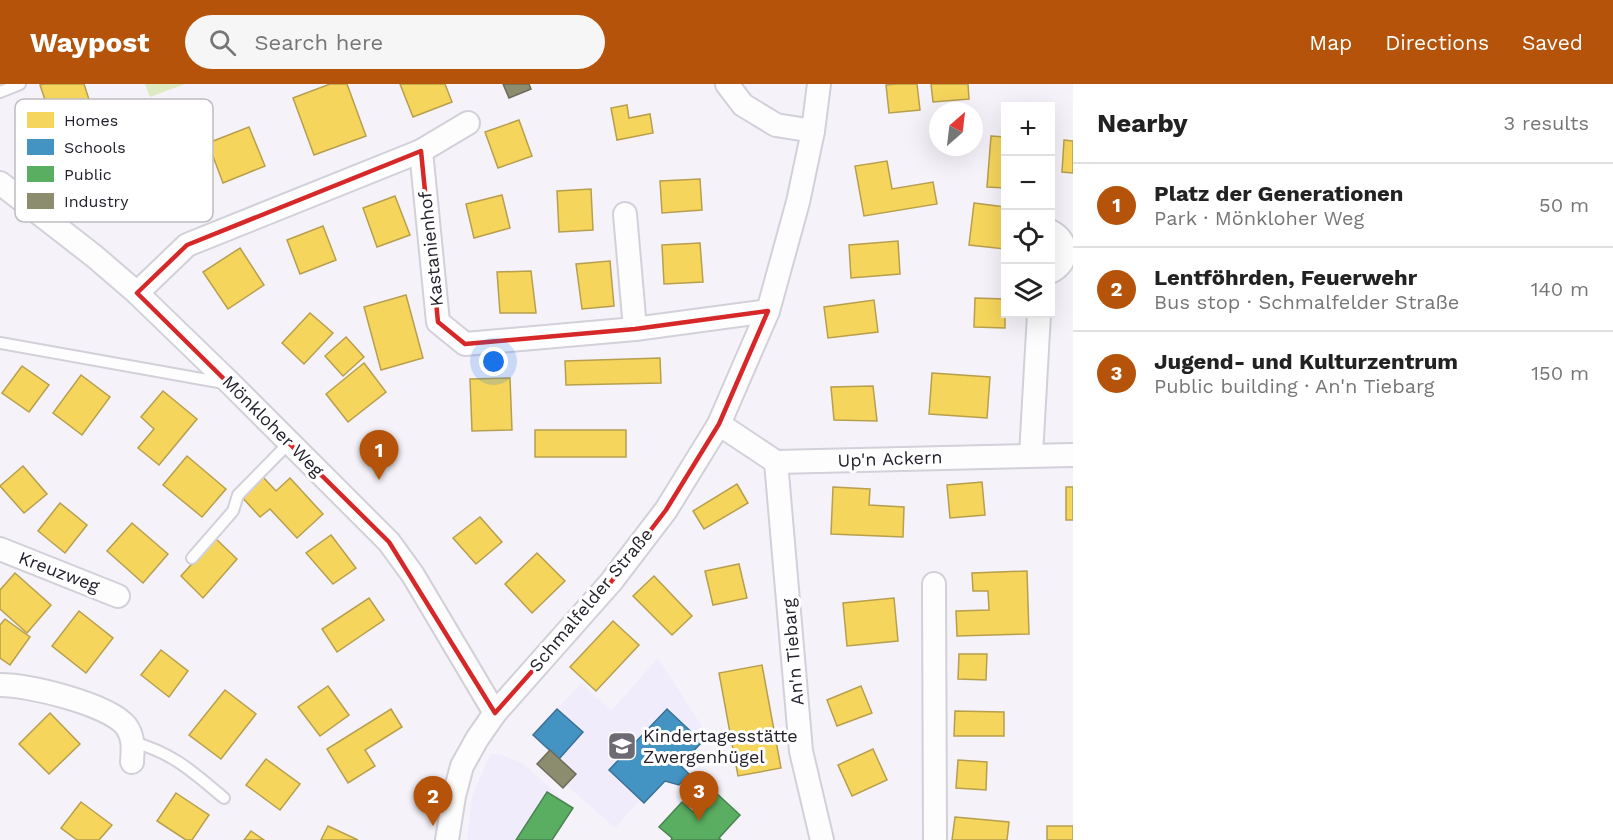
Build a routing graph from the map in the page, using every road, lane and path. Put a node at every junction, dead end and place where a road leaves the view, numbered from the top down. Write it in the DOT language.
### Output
graph roads {
  1 [pos="20,84"];
  2 [pos="727,84"];
  3 [pos="819,84"];
  4 [pos="0,92"];
  5 [pos="468,123"];
  6 [pos="813,131"];
  7 [pos="421,151"];
  8 [pos="0,183"];
  9 [pos="15,195"];
  10 [pos="626,214"];
  11 [pos="50,222"];
  12 [pos="1055,235"];
  13 [pos="1055,268"];
  14 [pos="137,293"];
  15 [pos="768,311"];
  16 [pos="1039,318"];
  17 [pos="636,329"];
  18 [pos="0,343"];
  19 [pos="231,384"];
  20 [pos="719,424"];
  21 [pos="289,442"];
  22 [pos="1073,454"];
  23 [pos="1031,455"];
  24 [pos="776,462"];
  25 [pos="0,549"];
  26 [pos="192,558"];
  27 [pos="934,584"];
  28 [pos="118,596"];
  29 [pos="0,685"];
  30 [pos="495,713"];
  31 [pos="133,752"];
  32 [pos="224,798"];
  33 [pos="447,840"];
  34 [pos="822,840"];
  35 [pos="935,840"];
  1 -- 4 [label="lane"];
  2 -- 6 [label="street"];
  3 -- 6 [label="street, Schmalfelder Straße"];
  5 -- 7 [label="street"];
  6 -- 15 [label="street, Schmalfelder Straße"];
  7 -- 14 [label="street"];
  7 -- 17 [label="street, Kastanienhof"];
  8 -- 9 [label="street, Mönkloher Weg"];
  10 -- 17 [label="street"];
  11 -- 14 [label="street, Mönkloher Weg"];
  12 -- 13 [label="street"];
  14 -- 19 [label="street, Mönkloher Weg"];
  15 -- 17 [label="street, Kastanienhof"];
  15 -- 20 [label="street, Schmalfelder Straße"];
  16 -- 23 [label="street"];
  18 -- 19 [label="lane"];
  19 -- 21 [label="street, Mönkloher Weg"];
  20 -- 24 [label="street"];
  20 -- 30 [label="street, Schmalfelder Straße"];
  21 -- 26 [label="lane"];
  21 -- 30 [label="street, Mönkloher Weg"];
  22 -- 23 [label="street, Up'n Ackern"];
  23 -- 24 [label="street, Up'n Ackern"];
  24 -- 34 [label="street, An'n Tiebarg"];
  25 -- 28 [label="street, Kreuzweg"];
  27 -- 35 [label="street"];
  29 -- 31 [label="street"];
  30 -- 33 [label="street, Schmalfelder Straße"];
  31 -- 32 [label="lane"];
}
